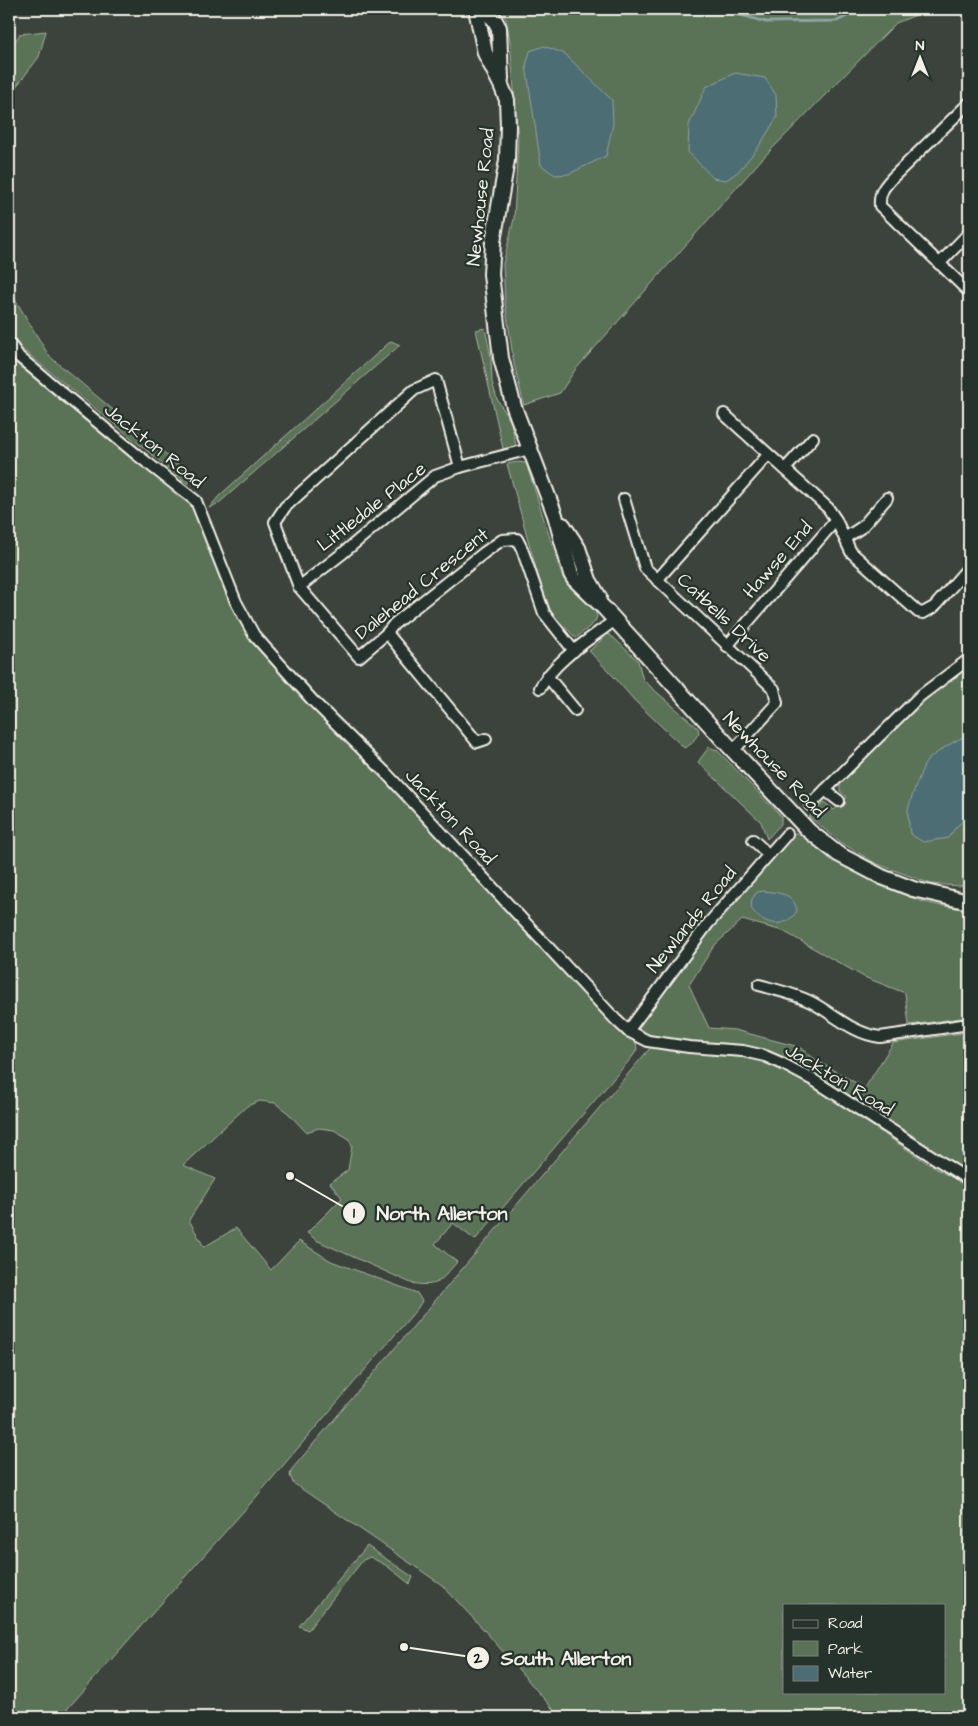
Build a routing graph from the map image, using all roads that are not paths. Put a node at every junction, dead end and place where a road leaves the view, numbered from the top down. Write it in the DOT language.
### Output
graph roads {
  1 [pos="476,9"];
  2 [pos="483,9"];
  3 [pos="502,84"];
  4 [pos="969,103"];
  5 [pos="969,233"];
  6 [pos="939,264"];
  7 [pos="969,292"];
  8 [pos="9,343"];
  9 [pos="724,414"];
  10 [pos="813,438"];
  11 [pos="530,449"];
  12 [pos="768,455"];
  13 [pos="460,467"];
  14 [pos="785,469"];
  15 [pos="887,498"];
  16 [pos="624,499"];
  17 [pos="836,520"];
  18 [pos="845,538"];
  19 [pos="969,562"];
  20 [pos="657,580"];
  21 [pos="299,587"];
  22 [pos="615,620"];
  23 [pos="387,633"];
  24 [pos="728,646"];
  25 [pos="574,651"];
  26 [pos="969,659"];
  27 [pos="546,676"];
  28 [pos="540,688"];
  29 [pos="575,710"];
  30 [pos="486,739"];
  31 [pos="733,751"];
  32 [pos="826,790"];
  33 [pos="839,801"];
  34 [pos="810,804"];
  35 [pos="786,834"];
  36 [pos="754,840"];
  37 [pos="768,854"];
  38 [pos="969,894"];
  39 [pos="949,897"];
  40 [pos="969,902"];
  41 [pos="759,985"];
  42 [pos="969,1024"];
  43 [pos="628,1031"];
  44 [pos="969,1180"];
  1 -- 3 [label="street, Newhouse Road"];
  2 -- 3 [label="street, Newhouse Road"];
  3 -- 11 [label="street, Newhouse Road"];
  4 -- 6 [label="street"];
  5 -- 6 [label="street"];
  6 -- 7 [label="street"];
  8 -- 43 [label="street, Jackton Road"];
  9 -- 12 [label="street"];
  10 -- 14 [label="street"];
  11 -- 13 [label="street, Littledale Place"];
  11 -- 22 [label="street, Newhouse Road"];
  12 -- 14 [label="street"];
  12 -- 20 [label="street"];
  13 -- 21 [label="street, Littledale Place"];
  13 -- 21 [label="street, Dalehead Crescent"];
  14 -- 17 [label="street"];
  15 -- 18 [label="street"];
  16 -- 20 [label="street, Catbells Drive"];
  17 -- 18 [label="street"];
  17 -- 24 [label="street, Hawse End"];
  18 -- 19 [label="street"];
  20 -- 24 [label="street, Catbells Drive"];
  21 -- 23 [label="street, Dalehead Crescent"];
  22 -- 25 [label="street"];
  22 -- 31 [label="street, Newhouse Road"];
  23 -- 25 [label="street, Dalehead Crescent"];
  23 -- 30 [label="street"];
  24 -- 31 [label="street, Catbells Drive"];
  25 -- 27 [label="street"];
  26 -- 32 [label="street"];
  27 -- 28 [label="street"];
  27 -- 29 [label="street"];
  31 -- 39 [label="street, Newhouse Road"];
  32 -- 33 [label="street"];
  32 -- 34 [label="street"];
  35 -- 37 [label="street, Newlands Road"];
  36 -- 37 [label="street"];
  37 -- 43 [label="street, Newlands Road"];
  38 -- 39 [label="street, Newhouse Road"];
  39 -- 40 [label="street, Newhouse Road"];
  41 -- 42 [label="street"];
  43 -- 44 [label="street, Jackton Road"];
}
